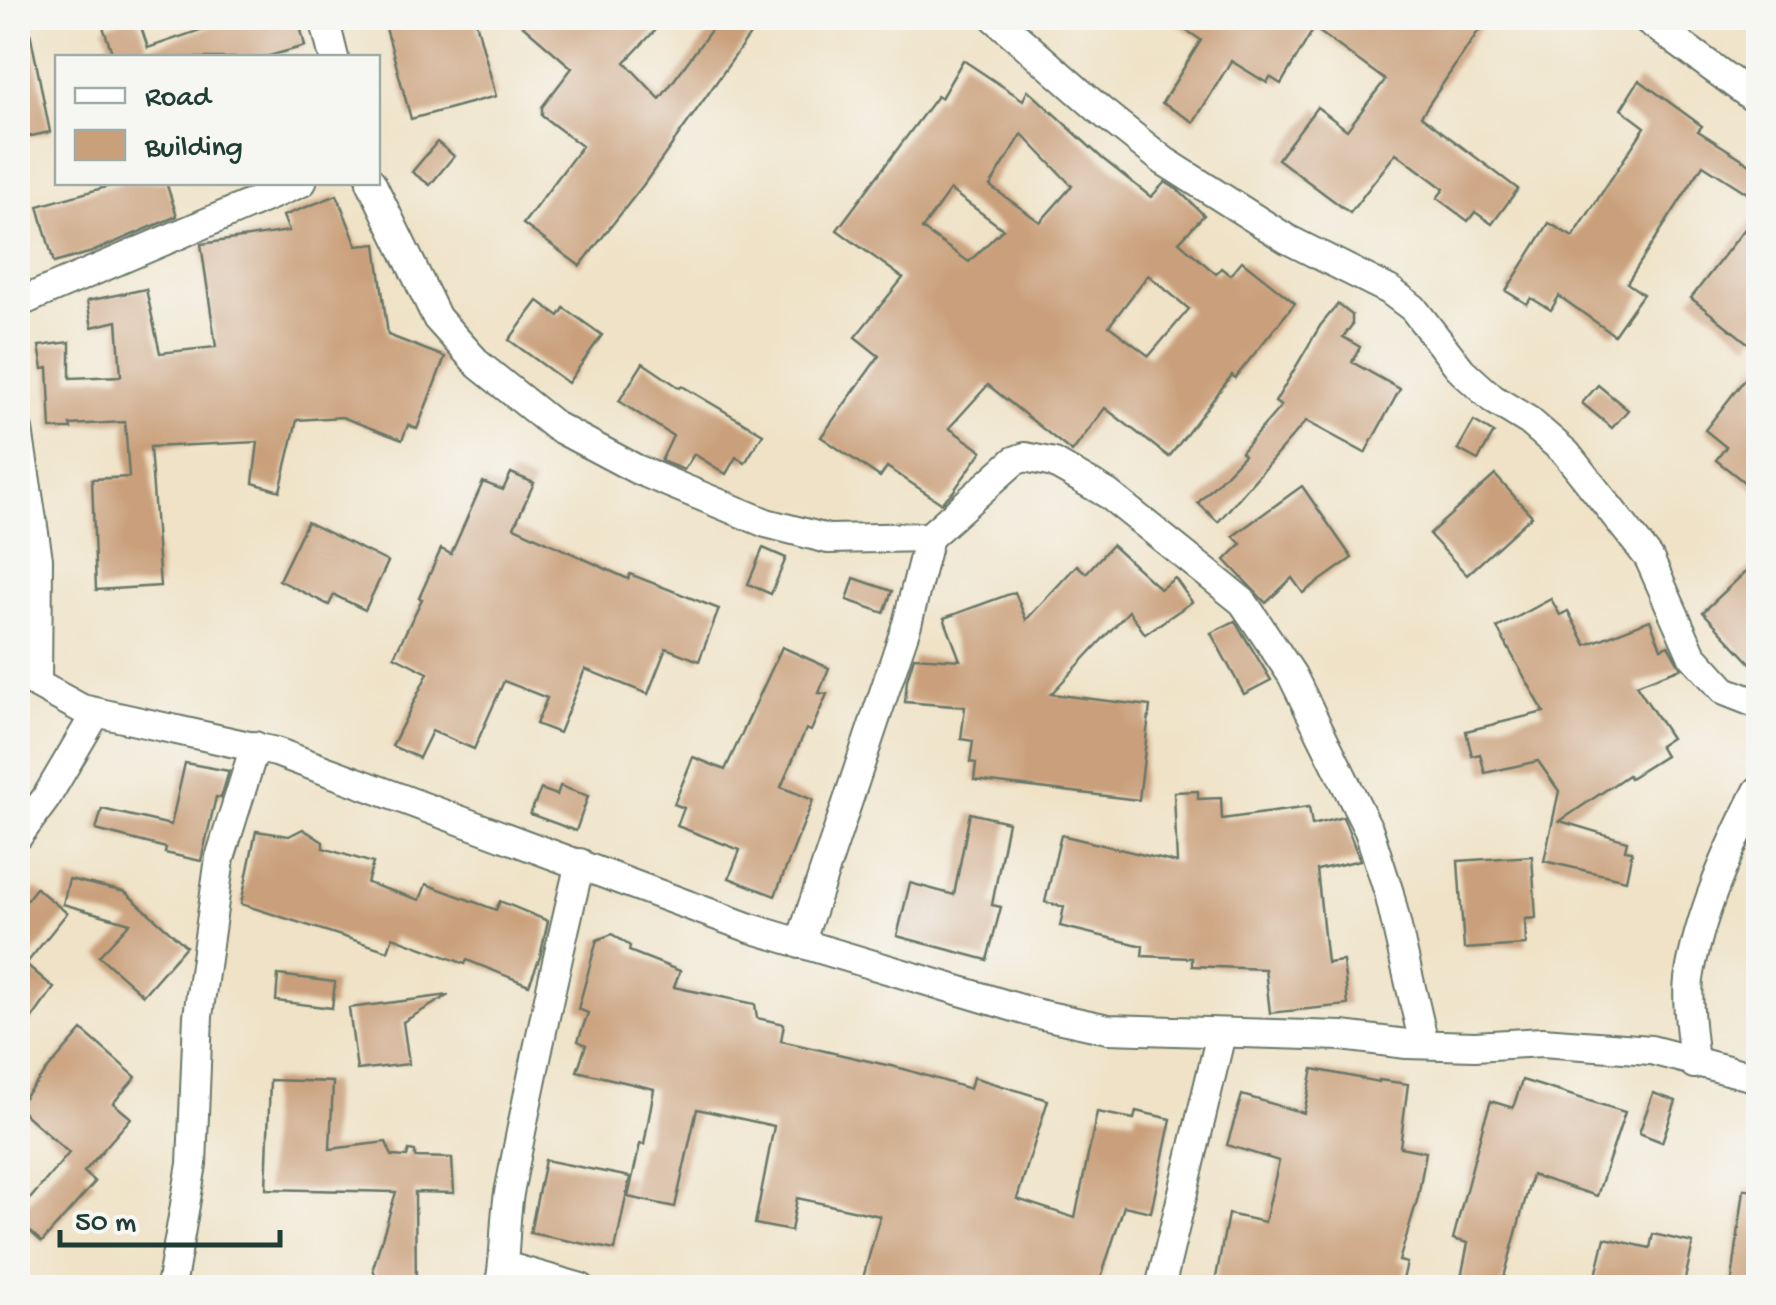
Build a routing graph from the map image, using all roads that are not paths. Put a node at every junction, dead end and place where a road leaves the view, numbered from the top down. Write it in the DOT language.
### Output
graph roads {
  1 [pos="324,18"];
  2 [pos="994,18"];
  3 [pos="1646,18"];
  4 [pos="333,55"];
  5 [pos="1758,101"];
  6 [pos="295,185"];
  7 [pos="371,185"];
  8 [pos="18,302"];
  9 [pos="18,430"];
  10 [pos="929,537"];
  11 [pos="27,679"];
  12 [pos="1758,704"];
  13 [pos="96,714"];
  14 [pos="255,746"];
  15 [pos="1758,792"];
  16 [pos="18,836"];
  17 [pos="580,863"];
  18 [pos="800,944"];
  19 [pos="1220,1034"];
  20 [pos="1424,1044"];
  21 [pos="1694,1064"];
  22 [pos="1758,1078"];
  23 [pos="502,1277"];
  24 [pos="172,1281"];
  25 [pos="581,1288"];
  26 [pos="1160,1288"];
  1 -- 4 [label="street"];
  2 -- 12 [label="street"];
  3 -- 5 [label="street"];
  6 -- 8 [label="street"];
  7 -- 10 [label="street"];
  9 -- 11 [label="street"];
  10 -- 18 [label="street"];
  10 -- 20 [label="street"];
  11 -- 13 [label="street"];
  13 -- 14 [label="street"];
  13 -- 16 [label="street"];
  14 -- 17 [label="street"];
  14 -- 24 [label="street"];
  15 -- 21 [label="street"];
  17 -- 18 [label="street"];
  17 -- 23 [label="street"];
  18 -- 19 [label="street"];
  19 -- 20 [label="street"];
  19 -- 26 [label="street"];
  20 -- 21 [label="street"];
  21 -- 22 [label="street"];
  23 -- 25 [label="street"];
}
